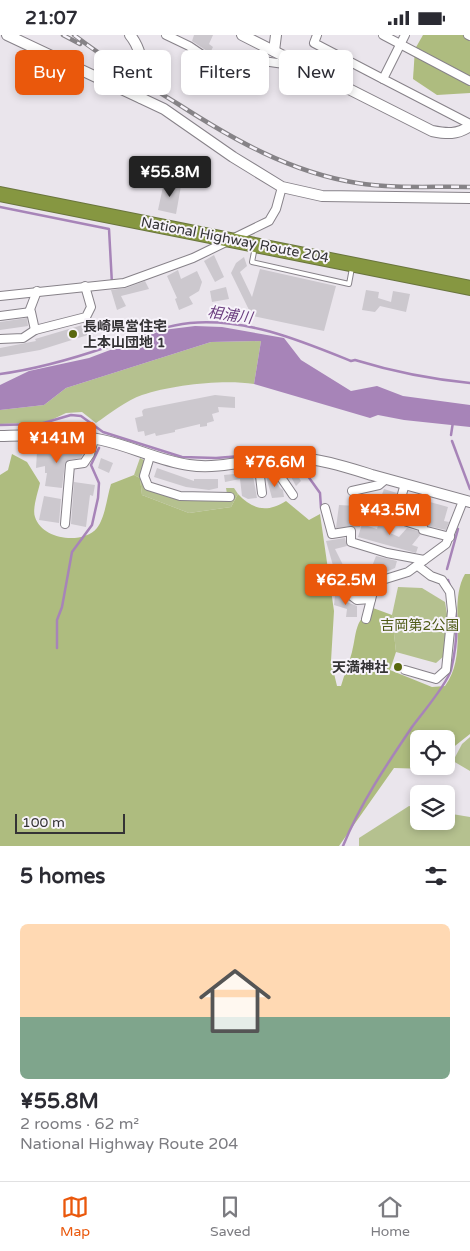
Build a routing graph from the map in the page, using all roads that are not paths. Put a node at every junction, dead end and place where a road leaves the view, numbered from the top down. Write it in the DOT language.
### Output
graph roads {
  1 [pos="7,35"];
  2 [pos="130,35"];
  3 [pos="166,35"];
  4 [pos="242,35"];
  5 [pos="276,35"];
  6 [pos="317,35"];
  7 [pos="383,35"];
  8 [pos="405,35"];
  9 [pos="400,44"];
  10 [pos="274,51"];
  11 [pos="279,54"];
  12 [pos="279,63"];
  13 [pos="383,79"];
  14 [pos="470,81"];
  15 [pos="353,91"];
  16 [pos="141,98"];
  17 [pos="470,125"];
  18 [pos="282,187"];
  19 [pos="0,195"];
  20 [pos="470,198"];
  21 [pos="230,240"];
  22 [pos="256,245"];
  23 [pos="353,263"];
  24 [pos="85,286"];
  25 [pos="470,288"];
  26 [pos="37,291"];
  27 [pos="0,296"];
  28 [pos="29,312"];
  29 [pos="0,316"];
  30 [pos="35,330"];
  31 [pos="0,339"];
  32 [pos="0,436"];
  33 [pos="94,439"];
  34 [pos="150,456"];
  35 [pos="275,458"];
  36 [pos="258,459"];
  37 [pos="386,479"];
  38 [pos="405,484"];
  39 [pos="352,491"];
  40 [pos="262,493"];
  41 [pos="225,494"];
  42 [pos="293,495"];
  43 [pos="467,502"];
  44 [pos="325,507"];
  45 [pos="65,523"];
  46 [pos="450,537"];
  47 [pos="420,563"];
  48 [pos="344,582"];
  49 [pos="371,599"];
  50 [pos="366,619"];
  51 [pos="405,670"];
  1 -- 16 [label="street"];
  2 -- 16 [label="street"];
  3 -- 12 [label="street"];
  4 -- 10 [label="street"];
  5 -- 10 [label="street"];
  6 -- 13 [label="street"];
  7 -- 9 [label="street"];
  8 -- 9 [label="street"];
  9 -- 13 [label="street"];
  9 -- 14 [label="street"];
  10 -- 11 [label="street"];
  13 -- 17 [label="street"];
  15 -- 17 [label="street"];
  16 -- 18 [label="street"];
  18 -- 20 [label="street"];
  18 -- 21 [label="street"];
  19 -- 21 [label="highway, National Highway Route 204"];
  21 -- 22 [label="highway, National Highway Route 204"];
  21 -- 24 [label="street"];
  22 -- 23 [label="highway, National Highway Route 204"];
  22 -- 23 [label="lane"];
  23 -- 25 [label="highway, National Highway Route 204"];
  24 -- 26 [label="street"];
  24 -- 30 [label="street"];
  26 -- 27 [label="street"];
  26 -- 28 [label="street"];
  28 -- 29 [label="street"];
  28 -- 30 [label="street"];
  30 -- 31 [label="street"];
  32 -- 33 [label="street"];
  33 -- 34 [label="street"];
  33 -- 45 [label="street"];
  34 -- 36 [label="street"];
  34 -- 41 [label="street"];
  35 -- 36 [label="street"];
  35 -- 37 [label="street"];
  35 -- 42 [label="street"];
  36 -- 40 [label="street"];
  37 -- 38 [label="street"];
  37 -- 39 [label="street"];
  38 -- 43 [label="street"];
  38 -- 46 [label="street"];
  43 -- 46 [label="street"];
  44 -- 47 [label="street"];
  46 -- 47 [label="street"];
  47 -- 49 [label="street"];
  47 -- 51 [label="street"];
  48 -- 49 [label="street"];
  49 -- 50 [label="street"];
}
